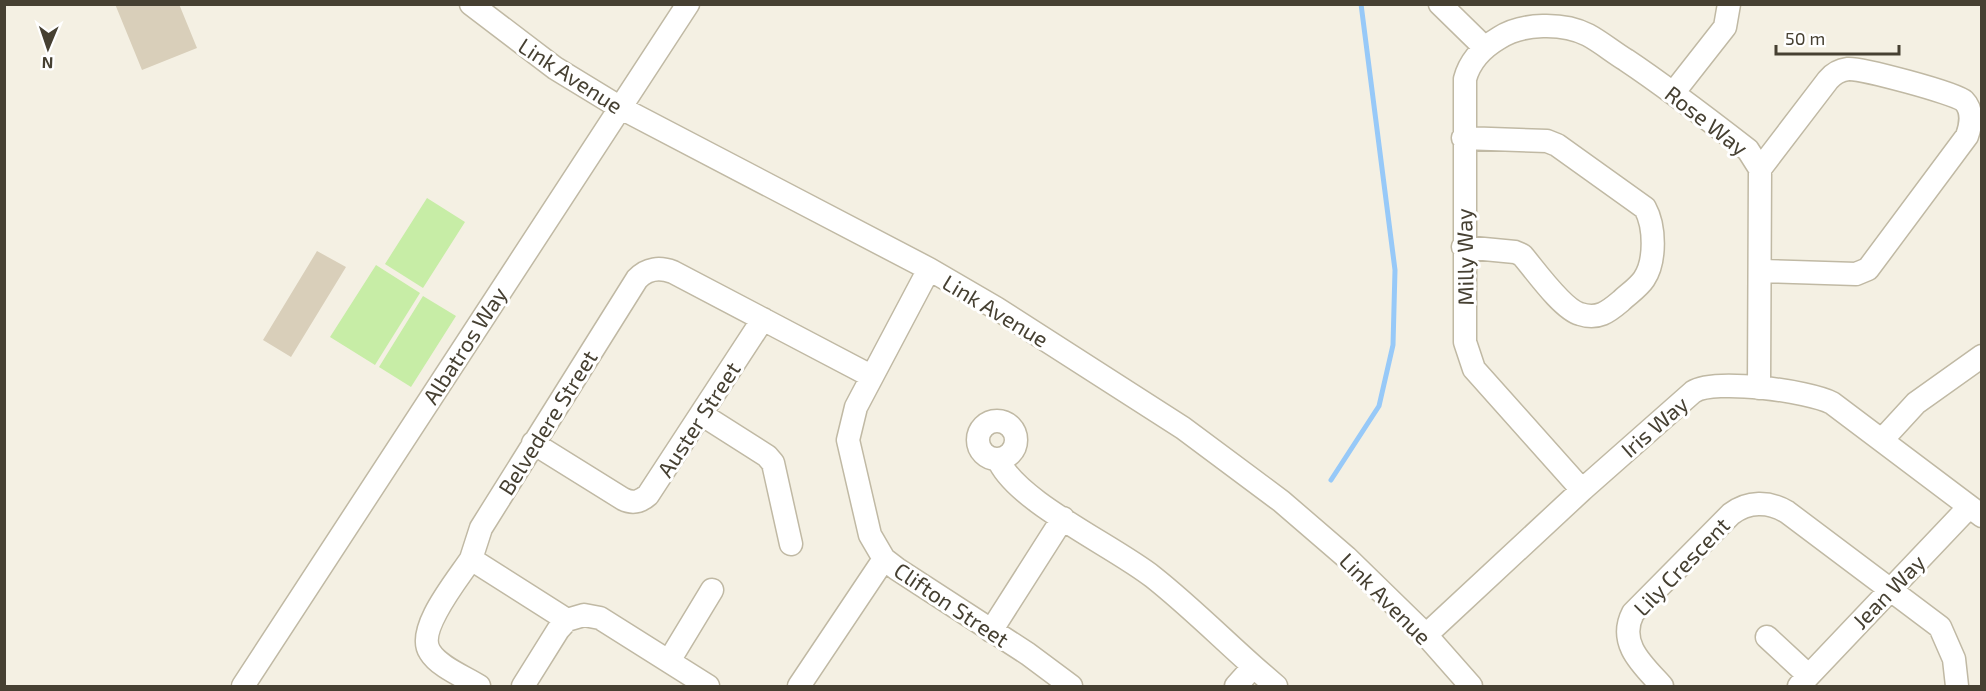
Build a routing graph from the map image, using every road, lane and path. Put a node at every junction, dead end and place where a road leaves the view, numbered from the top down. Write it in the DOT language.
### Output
graph roads {
  1 [pos="471,4"];
  2 [pos="688,4"];
  3 [pos="1440,4"];
  4 [pos="1729,4"];
  5 [pos="1484,47"];
  6 [pos="1674,92"];
  7 [pos="618,107"];
  8 [pos="1463,138"];
  9 [pos="1760,169"];
  10 [pos="1463,247"];
  11 [pos="929,269"];
  12 [pos="1761,271"];
  13 [pos="763,319"];
  14 [pos="1982,356"];
  15 [pos="872,376"];
  16 [pos="1759,388"];
  17 [pos="701,414"];
  18 [pos="1882,440"];
  19 [pos="533,443"];
  20 [pos="998,459"];
  21 [pos="1582,490"];
  22 [pos="1975,512"];
  23 [pos="1063,518"];
  24 [pos="791,544"];
  25 [pos="471,559"];
  26 [pos="884,559"];
  27 [pos="1889,588"];
  28 [pos="712,590"];
  29 [pos="567,620"];
  30 [pos="991,631"];
  31 [pos="1426,635"];
  32 [pos="1767,637"];
  33 [pos="669,661"];
  34 [pos="1253,667"];
  35 [pos="1803,681"];
  36 [pos="243,687"];
  37 [pos="479,687"];
  38 [pos="523,687"];
  39 [pos="708,687"];
  40 [pos="799,687"];
  41 [pos="1071,687"];
  42 [pos="1236,687"];
  43 [pos="1276,687"];
  44 [pos="1471,687"];
  45 [pos="1662,687"];
  46 [pos="1957,687"];
  1 -- 7 [label="street, Link Avenue"];
  2 -- 7 [label="street, Albatros Way"];
  3 -- 5 [label="street"];
  4 -- 6 [label="street"];
  5 -- 6 [label="street, Rose Way"];
  5 -- 8 [label="street, Milly Way"];
  6 -- 9 [label="street, Rose Way"];
  7 -- 11 [label="street, Link Avenue"];
  7 -- 36 [label="street, Albatros Way"];
  8 -- 10 [label="street, Milly Way"];
  8 -- 10 [label="street"];
  9 -- 12 [label="street, Rose Way"];
  9 -- 12 [label="street"];
  10 -- 21 [label="street, Milly Way"];
  11 -- 15 [label="street, Clifton Street"];
  11 -- 31 [label="street, Link Avenue"];
  12 -- 16 [label="street, Rose Way"];
  13 -- 15 [label="street, Belvedere Street"];
  13 -- 17 [label="street, Auster Street"];
  13 -- 19 [label="street, Belvedere Street"];
  14 -- 18 [label="street"];
  15 -- 26 [label="street, Clifton Street"];
  16 -- 18 [label="street, Iris Way"];
  16 -- 21 [label="street, Iris Way"];
  17 -- 19 [label="street, Auster Street"];
  17 -- 24 [label="street"];
  18 -- 22 [label="street, Iris Way"];
  19 -- 25 [label="street, Belvedere Street"];
  20 -- 23 [label="street"];
  21 -- 31 [label="street, Iris Way"];
  22 -- 27 [label="street, Jean Way"];
  23 -- 30 [label="street"];
  23 -- 34 [label="street"];
  25 -- 29 [label="street"];
  25 -- 37 [label="street, Belvedere Street"];
  26 -- 30 [label="street, Clifton Street"];
  26 -- 40 [label="street"];
  27 -- 35 [label="street, Jean Way"];
  27 -- 45 [label="street, Lily Crescent"];
  27 -- 46 [label="street, Lily Crescent"];
  28 -- 33 [label="street"];
  29 -- 33 [label="street"];
  29 -- 38 [label="street"];
  30 -- 41 [label="street, Clifton Street"];
  31 -- 44 [label="street, Link Avenue"];
  32 -- 35 [label="street, Jean Way"];
  33 -- 39 [label="street"];
  34 -- 42 [label="street"];
  34 -- 43 [label="street"];
}
